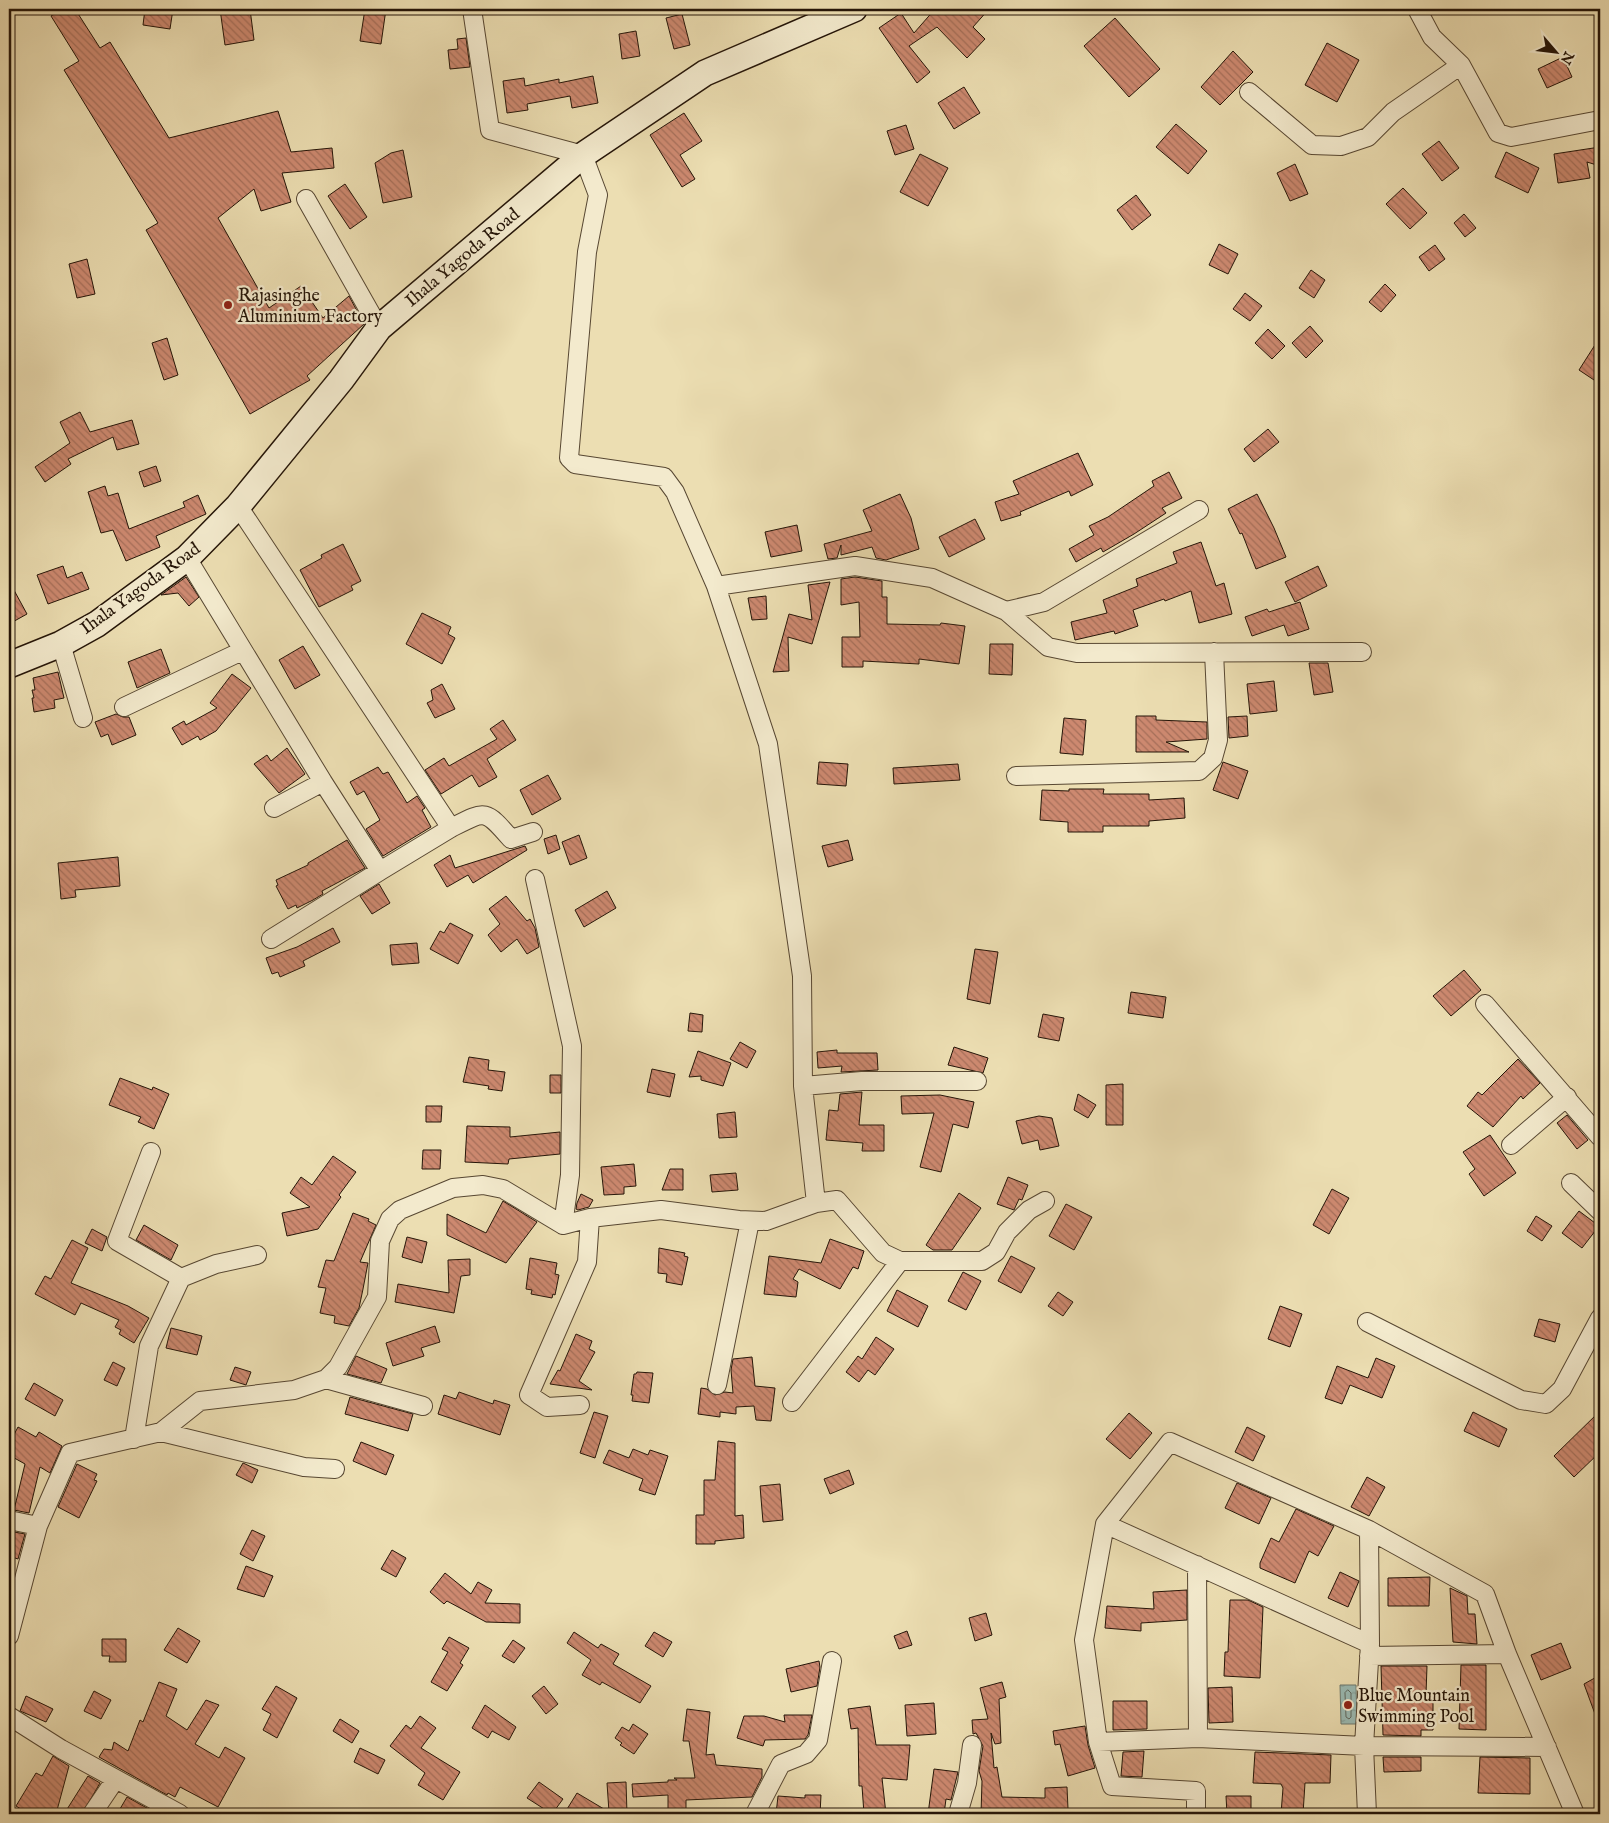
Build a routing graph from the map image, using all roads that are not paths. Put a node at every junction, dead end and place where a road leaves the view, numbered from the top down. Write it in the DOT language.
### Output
graph roads {
  1 [pos="472,9"];
  2 [pos="854,9"];
  3 [pos="1417,9"];
  4 [pos="1461,64"];
  5 [pos="1248,92"];
  6 [pos="1600,120"];
  7 [pos="583,155"];
  8 [pos="306,199"];
  9 [pos="378,328"];
  10 [pos="238,506"];
  11 [pos="1199,510"];
  12 [pos="187,558"];
  13 [pos="716,586"];
  14 [pos="1006,612"];
  15 [pos="61,644"];
  16 [pos="242,651"];
  17 [pos="1214,652"];
  18 [pos="1362,652"];
  19 [pos="9,666"];
  20 [pos="124,707"];
  21 [pos="83,718"];
  22 [pos="1016,776"];
  23 [pos="323,782"];
  24 [pos="274,808"];
  25 [pos="451,828"];
  26 [pos="534,832"];
  27 [pos="380,871"];
  28 [pos="535,879"];
  29 [pos="272,939"];
  30 [pos="1485,1004"];
  31 [pos="978,1080"];
  32 [pos="803,1086"];
  33 [pos="1567,1097"];
  34 [pos="1600,1137"];
  35 [pos="1511,1145"];
  36 [pos="151,1152"];
  37 [pos="1571,1183"];
  38 [pos="1046,1200"];
  39 [pos="816,1202"];
  40 [pos="1600,1212"];
  41 [pos="590,1218"];
  42 [pos="750,1221"];
  43 [pos="563,1224"];
  44 [pos="257,1255"];
  45 [pos="900,1261"];
  46 [pos="181,1278"];
  47 [pos="1600,1318"];
  48 [pos="1367,1322"];
  49 [pos="326,1379"];
  50 [pos="717,1385"];
  51 [pos="792,1402"];
  52 [pos="580,1404"];
  53 [pos="423,1406"];
  54 [pos="161,1432"];
  55 [pos="134,1439"];
  56 [pos="335,1469"];
  57 [pos="9,1520"];
  58 [pos="1106,1524"];
  59 [pos="38,1526"];
  60 [pos="1369,1530"];
  61 [pos="1197,1565"];
  62 [pos="9,1636"];
  63 [pos="1370,1650"];
  64 [pos="1507,1654"];
  65 [pos="832,1661"];
  66 [pos="9,1716"];
  67 [pos="1198,1738"];
  68 [pos="1098,1742"];
  69 [pos="972,1745"];
  70 [pos="1364,1746"];
  71 [pos="1547,1747"];
  72 [pos="115,1780"];
  73 [pos="92,1814"];
  74 [pos="180,1814"];
  75 [pos="755,1814"];
  76 [pos="958,1814"];
  77 [pos="1196,1814"];
  78 [pos="1367,1814"];
  79 [pos="1575,1814"];
  1 -- 7 [label="street"];
  2 -- 7 [label="street, Ihala Yagoda Road"];
  3 -- 4 [label="street"];
  4 -- 5 [label="street"];
  4 -- 6 [label="street"];
  7 -- 9 [label="street, Ihala Yagoda Road"];
  7 -- 13 [label="street"];
  8 -- 9 [label="street"];
  9 -- 10 [label="street, Ihala Yagoda Road"];
  10 -- 12 [label="street, Ihala Yagoda Road"];
  10 -- 25 [label="street"];
  11 -- 14 [label="street"];
  12 -- 15 [label="street, Ihala Yagoda Road"];
  12 -- 16 [label="street"];
  13 -- 14 [label="street"];
  13 -- 32 [label="street"];
  14 -- 17 [label="street"];
  15 -- 19 [label="street, Ihala Yagoda Road"];
  15 -- 21 [label="street"];
  16 -- 20 [label="street"];
  16 -- 23 [label="street"];
  17 -- 18 [label="street"];
  17 -- 22 [label="street"];
  23 -- 24 [label="street"];
  23 -- 27 [label="street"];
  25 -- 26 [label="street"];
  25 -- 27 [label="street"];
  27 -- 29 [label="street"];
  28 -- 43 [label="street"];
  30 -- 33 [label="street"];
  31 -- 32 [label="street"];
  32 -- 39 [label="street"];
  33 -- 34 [label="street"];
  33 -- 35 [label="street"];
  36 -- 46 [label="street"];
  37 -- 40 [label="street"];
  38 -- 45 [label="street"];
  39 -- 42 [label="street"];
  39 -- 45 [label="street"];
  41 -- 42 [label="street"];
  41 -- 43 [label="street"];
  41 -- 52 [label="street"];
  42 -- 50 [label="street"];
  43 -- 49 [label="street"];
  44 -- 46 [label="street"];
  45 -- 51 [label="street"];
  46 -- 55 [label="street"];
  47 -- 48 [label="street"];
  49 -- 53 [label="street"];
  49 -- 54 [label="street"];
  54 -- 55 [label="street"];
  54 -- 56 [label="street"];
  55 -- 59 [label="street"];
  57 -- 59 [label="street"];
  58 -- 60 [label="street"];
  58 -- 61 [label="street"];
  58 -- 68 [label="street"];
  59 -- 62 [label="street"];
  60 -- 63 [label="street"];
  60 -- 64 [label="street"];
  61 -- 63 [label="street"];
  61 -- 67 [label="street"];
  63 -- 64 [label="street"];
  63 -- 70 [label="street"];
  64 -- 71 [label="street"];
  65 -- 75 [label="street"];
  66 -- 72 [label="street"];
  67 -- 68 [label="street"];
  67 -- 70 [label="street"];
  68 -- 77 [label="street"];
  69 -- 76 [label="street"];
  70 -- 71 [label="street"];
  70 -- 78 [label="street"];
  71 -- 79 [label="street"];
  72 -- 73 [label="street"];
  72 -- 74 [label="street"];
}
